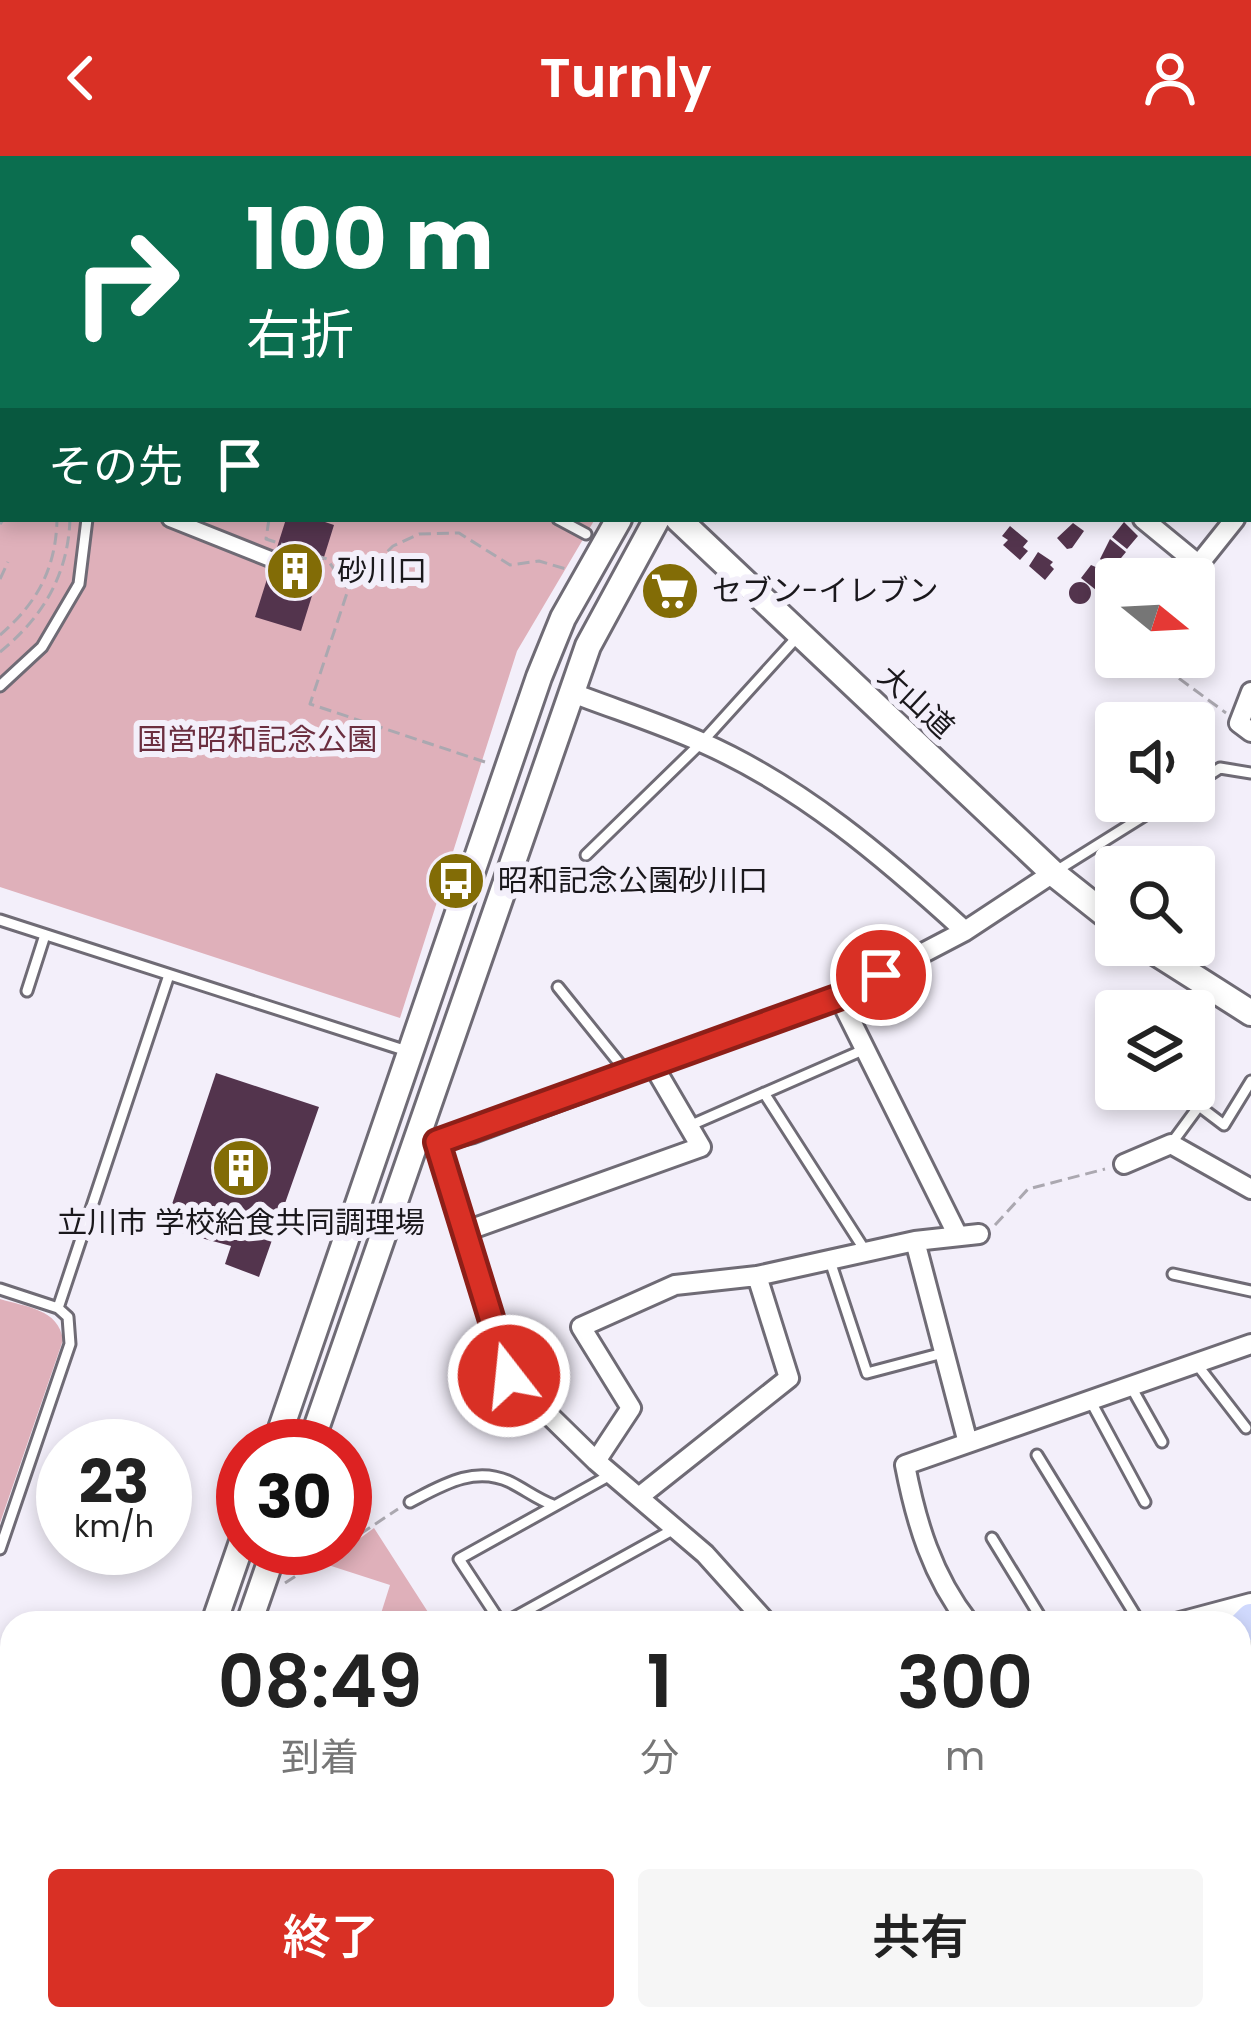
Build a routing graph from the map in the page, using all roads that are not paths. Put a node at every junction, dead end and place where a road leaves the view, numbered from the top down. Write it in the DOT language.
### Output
graph roads {
  1 [pos="87,522"];
  2 [pos="178,522"];
  3 [pos="564,522"];
  4 [pos="617,522"];
  5 [pos="655,522"];
  6 [pos="681,522"];
  7 [pos="1146,522"];
  8 [pos="1232,522"];
  9 [pos="586,534"];
  10 [pos="1180,558"];
  11 [pos="1204,558"];
  12 [pos="293,568"];
  13 [pos="800,634"];
  14 [pos="0,686"];
  15 [pos="570,692"];
  16 [pos="1251,692"];
  17 [pos="1245,728"];
  18 [pos="702,742"];
  19 [pos="1215,772"];
  20 [pos="1251,773"];
  21 [pos="1134,822"];
  22 [pos="586,855"];
  23 [pos="1053,873"];
  24 [pos="1095,906"];
  25 [pos="0,920"];
  26 [pos="964,931"];
  27 [pos="45,935"];
  28 [pos="1177,966"];
  29 [pos="169,975"];
  30 [pos="558,987"];
  31 [pos="27,991"];
  32 [pos="839,997"];
  33 [pos="430,1000"];
  34 [pos="460,1011"];
  35 [pos="1251,1013"];
  36 [pos="863,1050"];
  37 [pos="412,1052"];
  38 [pos="653,1065"];
  39 [pos="628,1074"];
  40 [pos="1251,1082"];
  41 [pos="764,1093"];
  42 [pos="689,1126"];
  43 [pos="426,1139"];
  44 [pos="1171,1144"];
  45 [pos="1124,1164"];
  46 [pos="1251,1189"];
  47 [pos="466,1231"];
  48 [pos="980,1234"];
  49 [pos="958,1236"];
  50 [pos="915,1240"];
  51 [pos="866,1252"];
  52 [pos="830,1261"];
  53 [pos="1173,1274"];
  54 [pos="757,1276"];
  55 [pos="0,1289"];
  56 [pos="1251,1291"];
  57 [pos="58,1308"];
  58 [pos="1251,1343"];
  59 [pos="943,1352"];
  60 [pos="1195,1362"];
  61 [pos="1130,1385"];
  62 [pos="1090,1400"];
  63 [pos="284,1419"];
  64 [pos="320,1419"];
  65 [pos="1246,1428"];
  66 [pos="1162,1442"];
  67 [pos="968,1443"];
  68 [pos="1037,1455"];
  69 [pos="604,1467"];
  70 [pos="0,1495"];
  71 [pos="639,1497"];
  72 [pos="16,1500"];
  73 [pos="410,1502"];
  74 [pos="1145,1502"];
  75 [pos="554,1505"];
  76 [pos="676,1528"];
  77 [pos="992,1538"];
  78 [pos="0,1549"];
  79 [pos="231,1575"];
  80 [pos="266,1575"];
  81 [pos="1251,1603"];
  82 [pos="218,1611"];
  83 [pos="253,1611"];
  84 [pos="494,1611"];
  85 [pos="524,1611"];
  86 [pos="756,1611"];
  87 [pos="960,1611"];
  88 [pos="1037,1611"];
  89 [pos="1133,1611"];
  90 [pos="1221,1611"];
  1 -- 14 [label="lane"];
  2 -- 12 [label="street"];
  3 -- 9 [label="lane"];
  4 -- 33 [label="street"];
  5 -- 15 [label="street"];
  6 -- 13 [label="street, 大山道"];
  7 -- 10 [label="street"];
  8 -- 11 [label="street"];
  13 -- 18 [label="lane"];
  13 -- 23 [label="street, 大山道"];
  15 -- 18 [label="street"];
  15 -- 34 [label="street"];
  16 -- 17 [label="street"];
  18 -- 22 [label="lane"];
  18 -- 26 [label="street"];
  19 -- 20 [label="lane"];
  21 -- 23 [label="lane"];
  23 -- 24 [label="street, 大山道"];
  23 -- 26 [label="street"];
  25 -- 27 [label="lane"];
  26 -- 32 [label="street"];
  27 -- 29 [label="lane"];
  27 -- 31 [label="lane"];
  28 -- 35 [label="street"];
  29 -- 37 [label="lane"];
  29 -- 57 [label="lane"];
  30 -- 39 [label="lane"];
  32 -- 36 [label="street"];
  32 -- 38 [label="street"];
  33 -- 34 [label="street"];
  33 -- 37 [label="street"];
  34 -- 43 [label="street"];
  36 -- 41 [label="lane"];
  36 -- 49 [label="street"];
  37 -- 63 [label="street"];
  38 -- 39 [label="street"];
  38 -- 42 [label="street"];
  39 -- 43 [label="street"];
  40 -- 44 [label="lane"];
  41 -- 42 [label="lane"];
  41 -- 51 [label="lane"];
  42 -- 47 [label="street"];
  43 -- 47 [label="street"];
  43 -- 64 [label="street"];
  44 -- 45 [label="street"];
  44 -- 46 [label="street"];
  47 -- 69 [label="street"];
  48 -- 49 [label="street"];
  49 -- 50 [label="street"];
  50 -- 51 [label="street"];
  50 -- 59 [label="street"];
  51 -- 52 [label="street"];
  52 -- 54 [label="street"];
  52 -- 59 [label="lane"];
  53 -- 56 [label="lane"];
  54 -- 69 [label="street"];
  54 -- 71 [label="street"];
  55 -- 57 [label="lane"];
  57 -- 72 [label="lane"];
  58 -- 60 [label="street"];
  59 -- 67 [label="street"];
  60 -- 61 [label="street"];
  60 -- 65 [label="lane"];
  61 -- 62 [label="street"];
  61 -- 66 [label="lane"];
  62 -- 67 [label="street"];
  62 -- 74 [label="lane"];
  67 -- 87 [label="street"];
  68 -- 89 [label="lane"];
  69 -- 71 [label="street"];
  69 -- 75 [label="lane"];
  70 -- 72 [label="lane"];
  71 -- 76 [label="street"];
  72 -- 78 [label="lane"];
  73 -- 75 [label="lane"];
  75 -- 84 [label="lane"];
  76 -- 85 [label="lane"];
  76 -- 86 [label="street"];
  77 -- 88 [label="lane"];
  79 -- 82 [label="street"];
  80 -- 83 [label="street"];
  81 -- 90 [label="street"];
}
